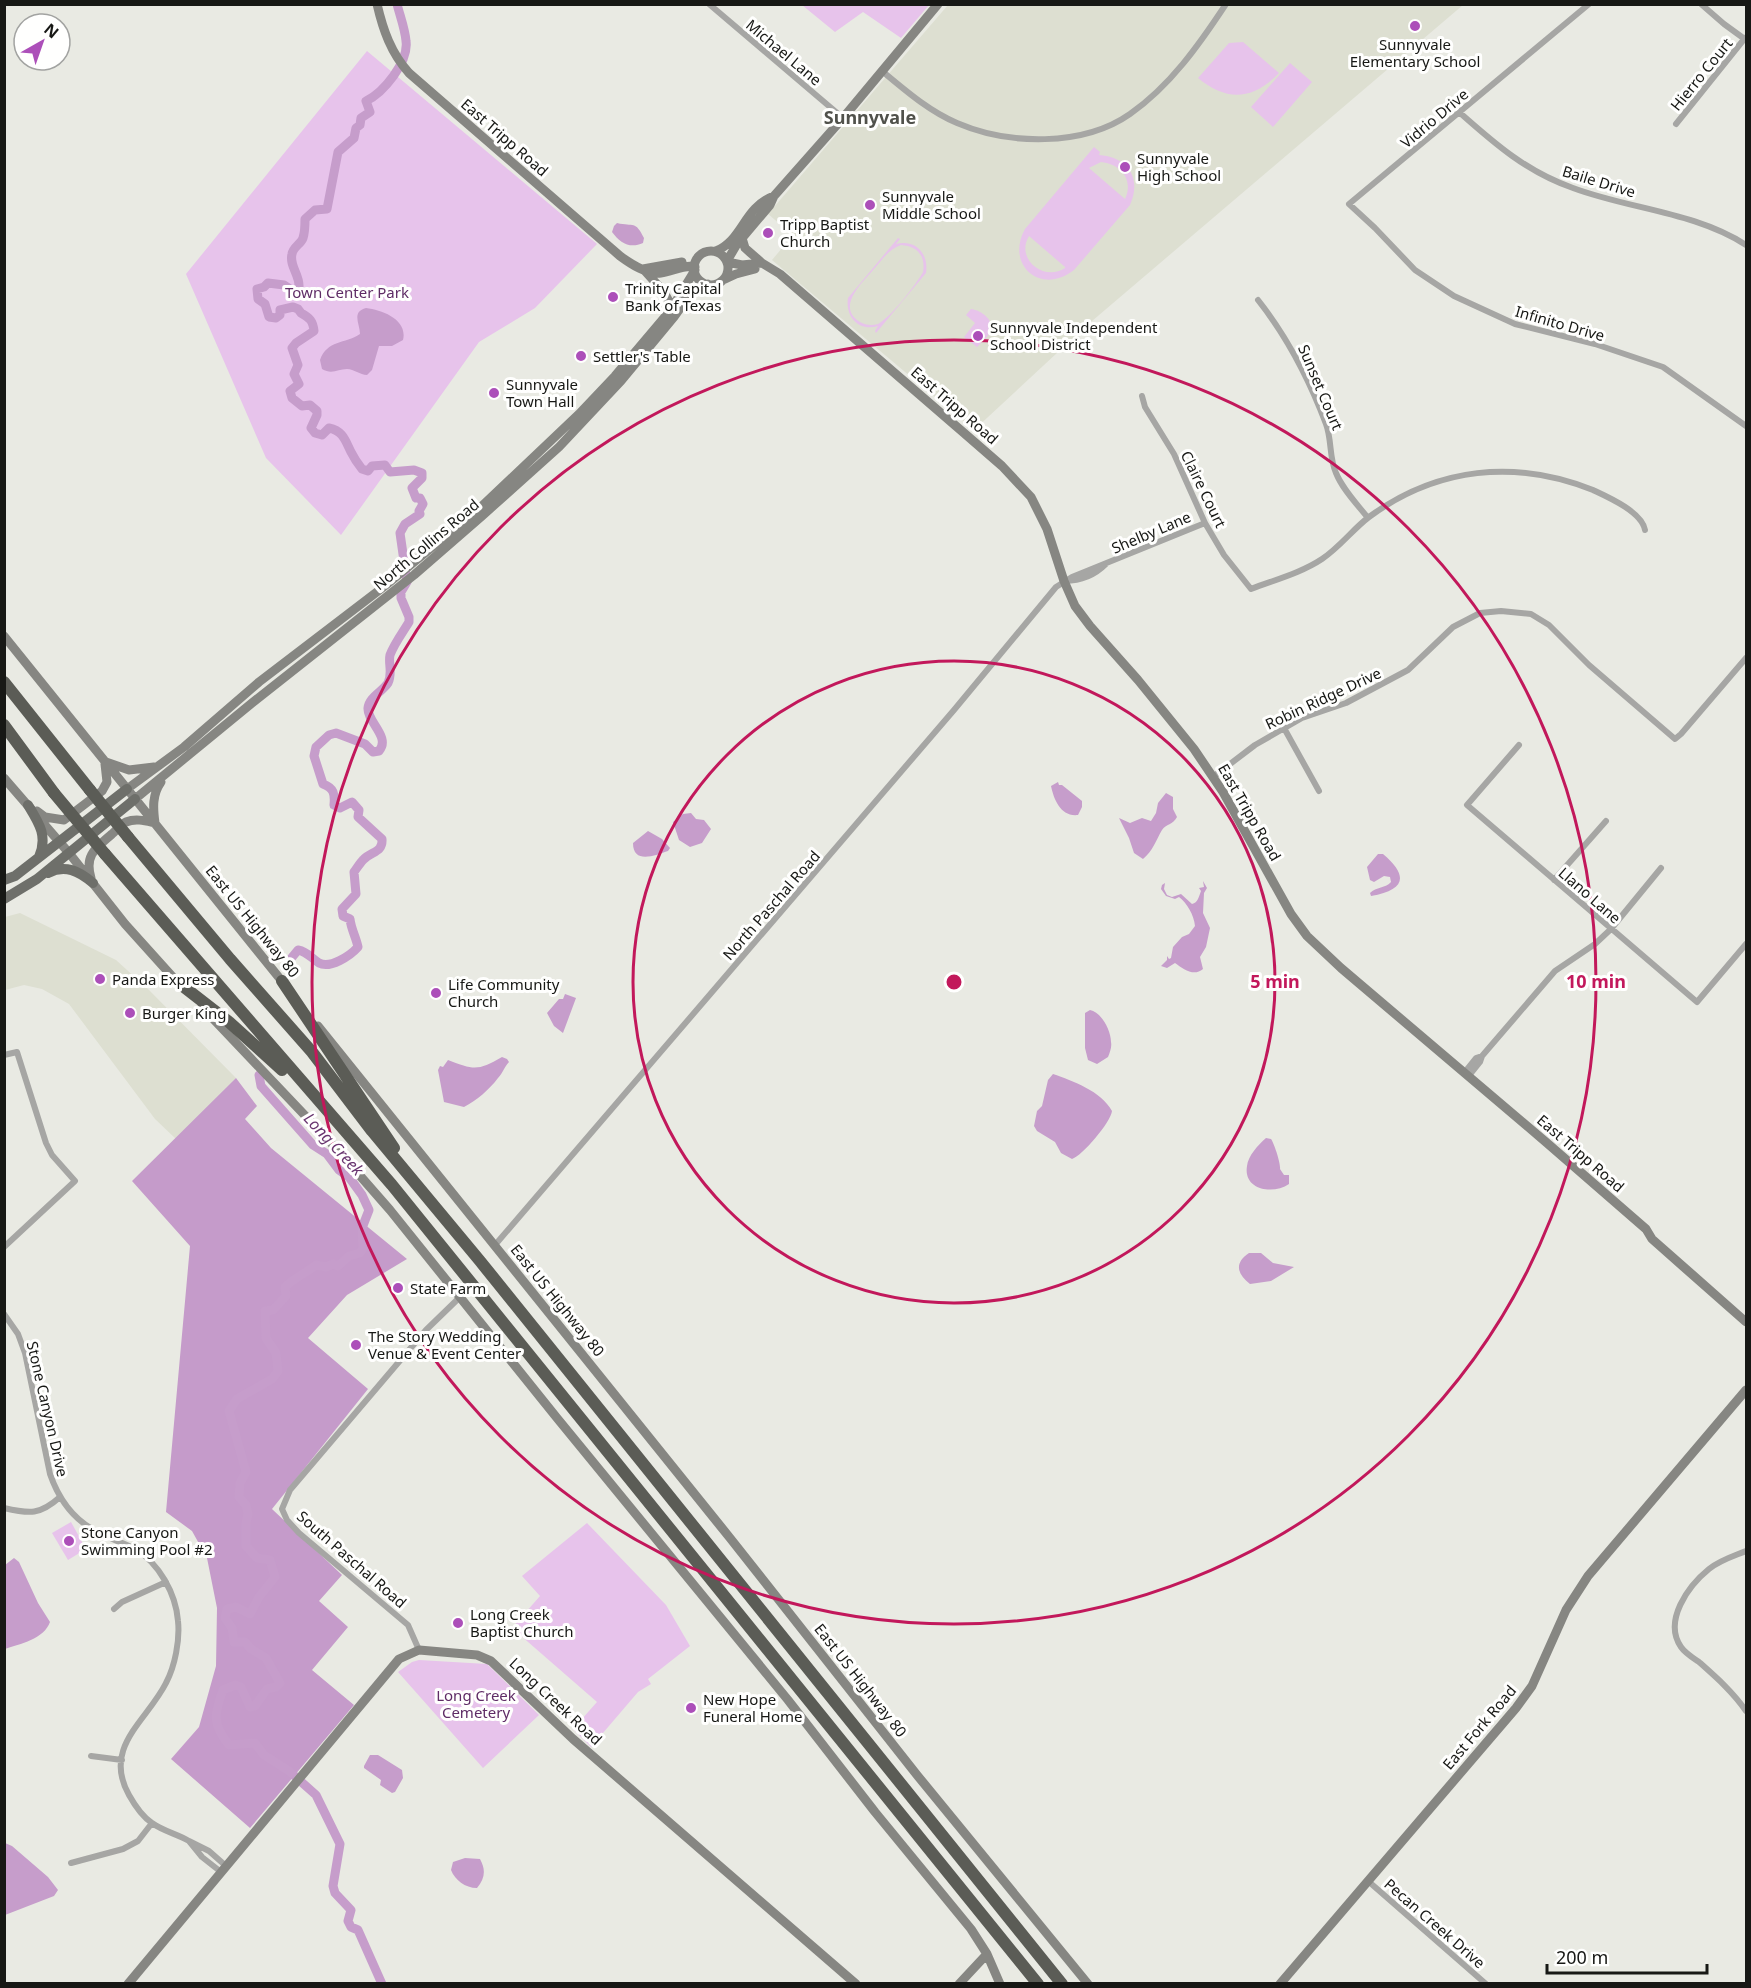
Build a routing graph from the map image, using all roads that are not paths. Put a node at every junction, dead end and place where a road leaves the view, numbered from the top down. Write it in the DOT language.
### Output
graph roads {
  1 [pos="377,4"];
  2 [pos="709,4"];
  3 [pos="938,4"];
  4 [pos="1226,4"];
  5 [pos="1589,4"];
  6 [pos="1701,4"];
  7 [pos="1746,39"];
  8 [pos="882,71"];
  9 [pos="1459,112"];
  10 [pos="843,118"];
  11 [pos="1676,124"];
  12 [pos="774,196"];
  13 [pos="1349,204"];
  14 [pos="742,238"];
  15 [pos="1746,245"];
  16 [pos="716,251"];
  17 [pos="699,257"];
  18 [pos="727,262"];
  19 [pos="762,263"];
  20 [pos="643,269"];
  21 [pos="695,269"];
  22 [pos="780,274"];
  23 [pos="722,280"];
  24 [pos="708,284"];
  25 [pos="1258,300"];
  26 [pos="672,307"];
  27 [pos="641,352"];
  28 [pos="1142,396"];
  29 [pos="1746,426"];
  30 [pos="1368,518"];
  31 [pos="1205,523"];
  32 [pos="1645,530"];
  33 [pos="433,553"];
  34 [pos="1064,581"];
  35 [pos="4,636"];
  36 [pos="297,653"];
  37 [pos="1746,658"];
  38 [pos="304,662"];
  39 [pos="4,682"];
  40 [pos="4,725"];
  41 [pos="1284,728"];
  42 [pos="1519,745"];
  43 [pos="104,761"];
  44 [pos="156,767"];
  45 [pos="165,775"];
  46 [pos="1213,777"];
  47 [pos="4,778"];
  48 [pos="127,789"];
  49 [pos="1319,791"];
  50 [pos="135,799"];
  51 [pos="28,805"];
  52 [pos="1606,820"];
  53 [pos="155,823"];
  54 [pos="59,841"];
  55 [pos="69,853"];
  56 [pos="39,857"];
  57 [pos="1660,868"];
  58 [pos="37,879"];
  59 [pos="4,880"];
  60 [pos="1554,880"];
  61 [pos="93,883"];
  62 [pos="4,899"];
  63 [pos="1611,929"];
  64 [pos="1746,944"];
  65 [pos="175,980"];
  66 [pos="282,981"];
  67 [pos="4,1055"];
  68 [pos="1466,1075"];
  69 [pos="407,1173"];
  70 [pos="392,1185"];
  71 [pos="495,1245"];
  72 [pos="4,1247"];
  73 [pos="460,1297"];
  74 [pos="4,1314"];
  75 [pos="1746,1322"];
  76 [pos="1746,1390"];
  77 [pos="60,1497"];
  78 [pos="4,1508"];
  79 [pos="1746,1551"];
  80 [pos="166,1582"];
  81 [pos="114,1609"];
  82 [pos="419,1650"];
  83 [pos="1746,1711"];
  84 [pos="91,1756"];
  85 [pos="122,1760"];
  86 [pos="152,1823"];
  87 [pos="71,1863"];
  88 [pos="223,1869"];
  89 [pos="1368,1881"];
  90 [pos="987,1954"];
  91 [pos="128,1983"];
  92 [pos="856,1983"];
  93 [pos="959,1983"];
  94 [pos="1000,1983"];
  95 [pos="1038,1983"];
  96 [pos="1062,1983"];
  97 [pos="1088,1983"];
  98 [pos="1280,1983"];
  99 [pos="1486,1983"];
  1 -- 20 [label="street, East Tripp Road"];
  2 -- 10 [label="street, Michael Lane"];
  3 -- 8 [label="street"];
  4 -- 8 [label="street"];
  5 -- 9 [label="street, Vidrio Drive"];
  6 -- 7 [label="street"];
  7 -- 11 [label="street, Hierro Court"];
  8 -- 10 [label="street"];
  9 -- 13 [label="street, Vidrio Drive"];
  9 -- 15 [label="street, Baile Drive"];
  10 -- 12 [label="street"];
  12 -- 14 [label="street"];
  12 -- 16 [label="street"];
  13 -- 29 [label="street, Infinito Drive"];
  14 -- 18 [label="street"];
  14 -- 19 [label="street"];
  16 -- 17 [label="street"];
  16 -- 18 [label="street"];
  17 -- 20 [label="street"];
  17 -- 21 [label="street"];
  18 -- 19 [label="street"];
  18 -- 23 [label="street"];
  19 -- 22 [label="street, East Tripp Road"];
  20 -- 21 [label="street, East Tripp Road"];
  20 -- 26 [label="street"];
  21 -- 24 [label="street"];
  21 -- 26 [label="street, North Collins Road"];
  22 -- 23 [label="street"];
  22 -- 34 [label="street, East Tripp Road"];
  23 -- 24 [label="street"];
  24 -- 27 [label="street, North Collins Road"];
  25 -- 30 [label="street, Sunset Court"];
  26 -- 27 [label="street, North Collins Road"];
  27 -- 33 [label="street, North Collins Road"];
  28 -- 31 [label="street, Claire Court"];
  30 -- 31 [label="street, Claire Court"];
  30 -- 32 [label="street"];
  31 -- 34 [label="street, Shelby Lane"];
  33 -- 36 [label="street, North Collins Road"];
  33 -- 38 [label="street, North Collins Road"];
  34 -- 46 [label="street, East Tripp Road"];
  34 -- 71 [label="street, North Paschal Road"];
  35 -- 43 [label="street, East US Highway 80"];
  36 -- 38 [label="street"];
  36 -- 44 [label="street, North Collins Road"];
  37 -- 41 [label="street, Robin Ridge Drive"];
  38 -- 45 [label="street, North Collins Road"];
  39 -- 69 [label="highway, bridge"];
  40 -- 70 [label="highway, bridge"];
  41 -- 46 [label="street, Robin Ridge Drive"];
  41 -- 49 [label="street"];
  42 -- 60 [label="street, Llano Lane"];
  43 -- 44 [label="street"];
  43 -- 48 [label="street, East US Highway 80"];
  43 -- 51 [label="street"];
  44 -- 48 [label="street, North Collins Road"];
  45 -- 50 [label="street, North Collins Road"];
  45 -- 53 [label="street"];
  46 -- 68 [label="street, East Tripp Road"];
  47 -- 51 [label="street"];
  48 -- 50 [label="street, East US Highway 80"];
  48 -- 54 [label="main road"];
  50 -- 53 [label="street, East US Highway 80"];
  50 -- 55 [label="main road"];
  51 -- 54 [label="street"];
  51 -- 56 [label="main road"];
  52 -- 60 [label="street"];
  53 -- 61 [label="street"];
  53 -- 66 [label="street, East US Highway 80"];
  54 -- 55 [label="street"];
  54 -- 56 [label="main road"];
  55 -- 58 [label="main road"];
  55 -- 61 [label="street"];
  56 -- 59 [label="main road"];
  57 -- 63 [label="street"];
  58 -- 61 [label="main road"];
  58 -- 62 [label="main road"];
  60 -- 63 [label="street, Llano Lane"];
  61 -- 65 [label="street"];
  63 -- 64 [label="street, Llano Lane"];
  63 -- 68 [label="street"];
  65 -- 70 [label="highway"];
  65 -- 73 [label="street"];
  66 -- 69 [label="highway"];
  66 -- 71 [label="street, East US Highway 80"];
  67 -- 72 [label="street"];
  68 -- 75 [label="street, East Tripp Road"];
  69 -- 96 [label="highway"];
  70 -- 95 [label="highway"];
  71 -- 97 [label="street, East US Highway 80"];
  73 -- 82 [label="street, South Paschal Road"];
  73 -- 90 [label="street"];
  74 -- 77 [label="street, Stone Canyon Drive"];
  76 -- 89 [label="street, East Fork Road"];
  77 -- 78 [label="street"];
  77 -- 80 [label="street, Stone Canyon Drive"];
  79 -- 83 [label="street"];
  80 -- 81 [label="street"];
  80 -- 85 [label="street, Stone Canyon Drive"];
  82 -- 88 [label="street"];
  82 -- 92 [label="street, Long Creek Road"];
  84 -- 85 [label="street"];
  85 -- 86 [label="street, Stone Canyon Drive"];
  86 -- 87 [label="street"];
  86 -- 88 [label="street, Stone Canyon Drive"];
  88 -- 91 [label="street"];
  89 -- 98 [label="street, East Fork Road"];
  89 -- 99 [label="street, Pecan Creek Drive"];
  90 -- 93 [label="street"];
  90 -- 94 [label="street"];
}
